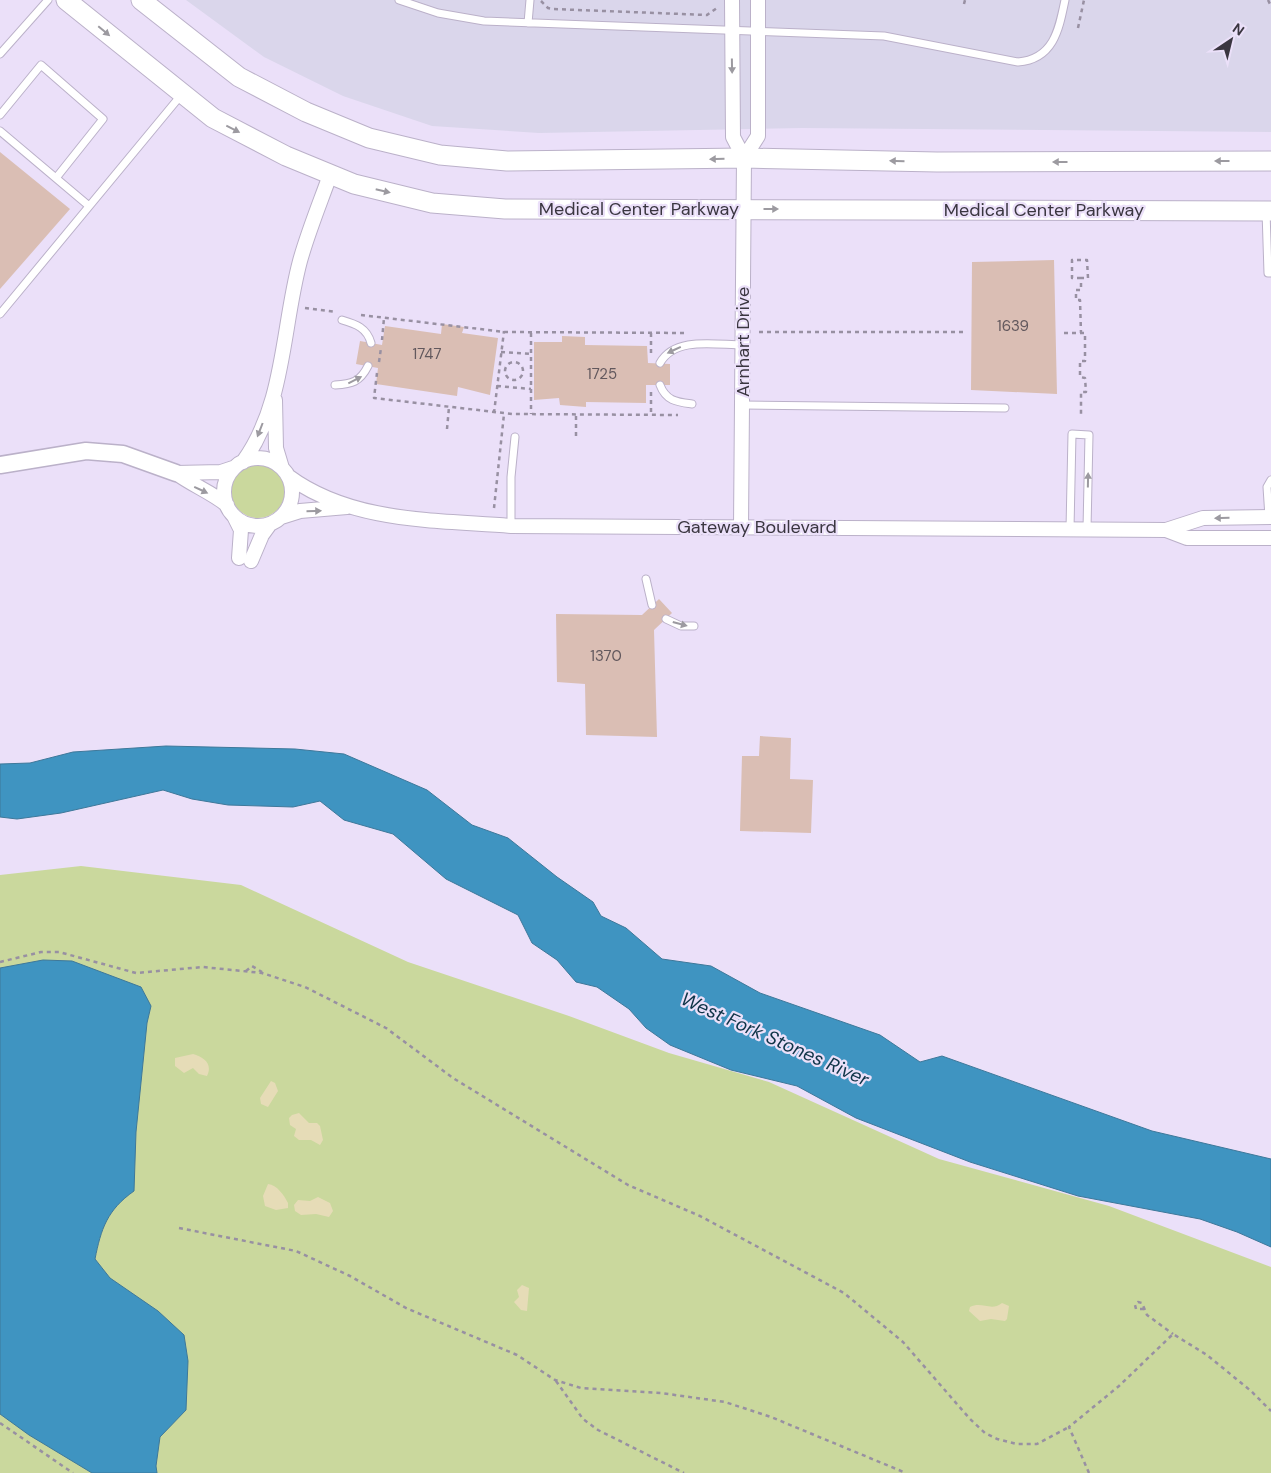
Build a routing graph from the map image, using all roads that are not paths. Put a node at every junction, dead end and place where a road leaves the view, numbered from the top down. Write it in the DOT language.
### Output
graph roads {
  1 [pos="48,0"];
  2 [pos="66,0"];
  3 [pos="141,0"];
  4 [pos="398,0"];
  5 [pos="530,0"];
  6 [pos="732,0"];
  7 [pos="758,0"];
  8 [pos="1065,0"];
  9 [pos="528,23"];
  10 [pos="732,32"];
  11 [pos="758,32"];
  12 [pos="0,54"];
  13 [pos="182,94"];
  14 [pos="0,115"];
  15 [pos="0,131"];
  16 [pos="744,158"];
  17 [pos="1271,161"];
  18 [pos="330,175"];
  19 [pos="56,178"];
  20 [pos="89,206"];
  21 [pos="743,208"];
  22 [pos="1269,211"];
  23 [pos="1271,273"];
  24 [pos="0,314"];
  25 [pos="342,316"];
  26 [pos="372,343"];
  27 [pos="743,346"];
  28 [pos="660,363"];
  29 [pos="368,366"];
  30 [pos="336,385"];
  31 [pos="660,386"];
  32 [pos="274,397"];
  33 [pos="692,404"];
  34 [pos="743,405"];
  35 [pos="1005,408"];
  36 [pos="515,437"];
  37 [pos="0,465"];
  38 [pos="238,465"];
  39 [pos="285,472"];
  40 [pos="176,473"];
  41 [pos="1271,480"];
  42 [pos="348,507"];
  43 [pos="230,510"];
  44 [pos="1270,517"];
  45 [pos="275,521"];
  46 [pos="511,526"];
  47 [pos="741,527"];
  48 [pos="1070,529"];
  49 [pos="1088,529"];
  50 [pos="1166,530"];
  51 [pos="1271,538"];
  52 [pos="646,579"];
  53 [pos="652,606"];
  54 [pos="666,619"];
  55 [pos="694,626"];
  1 -- 12 [label="lane"];
  2 -- 13 [label="main road, Medical Center Parkway, one-way"];
  16 -- 3 [label="main road, one-way"];
  4 -- 9 [label="lane"];
  5 -- 9 [label="lane"];
  6 -- 10 [label="street, Arnhart Drive"];
  7 -- 11 [label="street"];
  8 -- 11 [label="lane"];
  9 -- 10 [label="lane"];
  10 -- 11 [label="lane"];
  10 -- 16 [label="street, Arnhart Drive, one-way"];
  11 -- 16 [label="street"];
  13 -- 18 [label="main road, Medical Center Parkway, one-way"];
  13 -- 20 [label="lane"];
  14 -- 19 [label="lane"];
  15 -- 19 [label="lane"];
  17 -- 16 [label="main road, one-way"];
  16 -- 21 [label="street, Arnhart Drive"];
  18 -- 21 [label="main road, Medical Center Parkway, one-way"];
  18 -- 32 [label="street"];
  19 -- 20 [label="lane"];
  20 -- 24 [label="lane"];
  21 -- 22 [label="main road, Medical Center Parkway, one-way"];
  21 -- 27 [label="street, Arnhart Drive"];
  22 -- 23 [label="lane"];
  25 -- 26 [label="lane"];
  27 -- 28 [label="lane, one-way"];
  27 -- 34 [label="street, Arnhart Drive"];
  30 -- 29 [label="lane, one-way"];
  31 -- 33 [label="lane"];
  32 -- 38 [label="street, one-way"];
  32 -- 39 [label="street"];
  34 -- 35 [label="lane"];
  34 -- 47 [label="street, Arnhart Drive"];
  36 -- 46 [label="lane"];
  37 -- 40 [label="street"];
  38 -- 39 [label="street"];
  38 -- 40 [label="street"];
  38 -- 43 [label="street"];
  39 -- 42 [label="street"];
  39 -- 45 [label="street"];
  40 -- 43 [label="street, one-way"];
  41 -- 44 [label="lane"];
  45 -- 42 [label="street, one-way"];
  42 -- 46 [label="street, Gateway Boulevard"];
  43 -- 45 [label="street"];
  43 -- 45 [label="street"];
  44 -- 50 [label="street, Gateway Boulevard, one-way"];
  46 -- 47 [label="street, Gateway Boulevard"];
  47 -- 48 [label="street, Gateway Boulevard"];
  48 -- 49 [label="street, Gateway Boulevard"];
  49 -- 48 [label="lane, one-way"];
  49 -- 50 [label="street, Gateway Boulevard"];
  50 -- 51 [label="street, Gateway Boulevard"];
  52 -- 53 [label="lane"];
  54 -- 55 [label="lane, one-way"];
}
